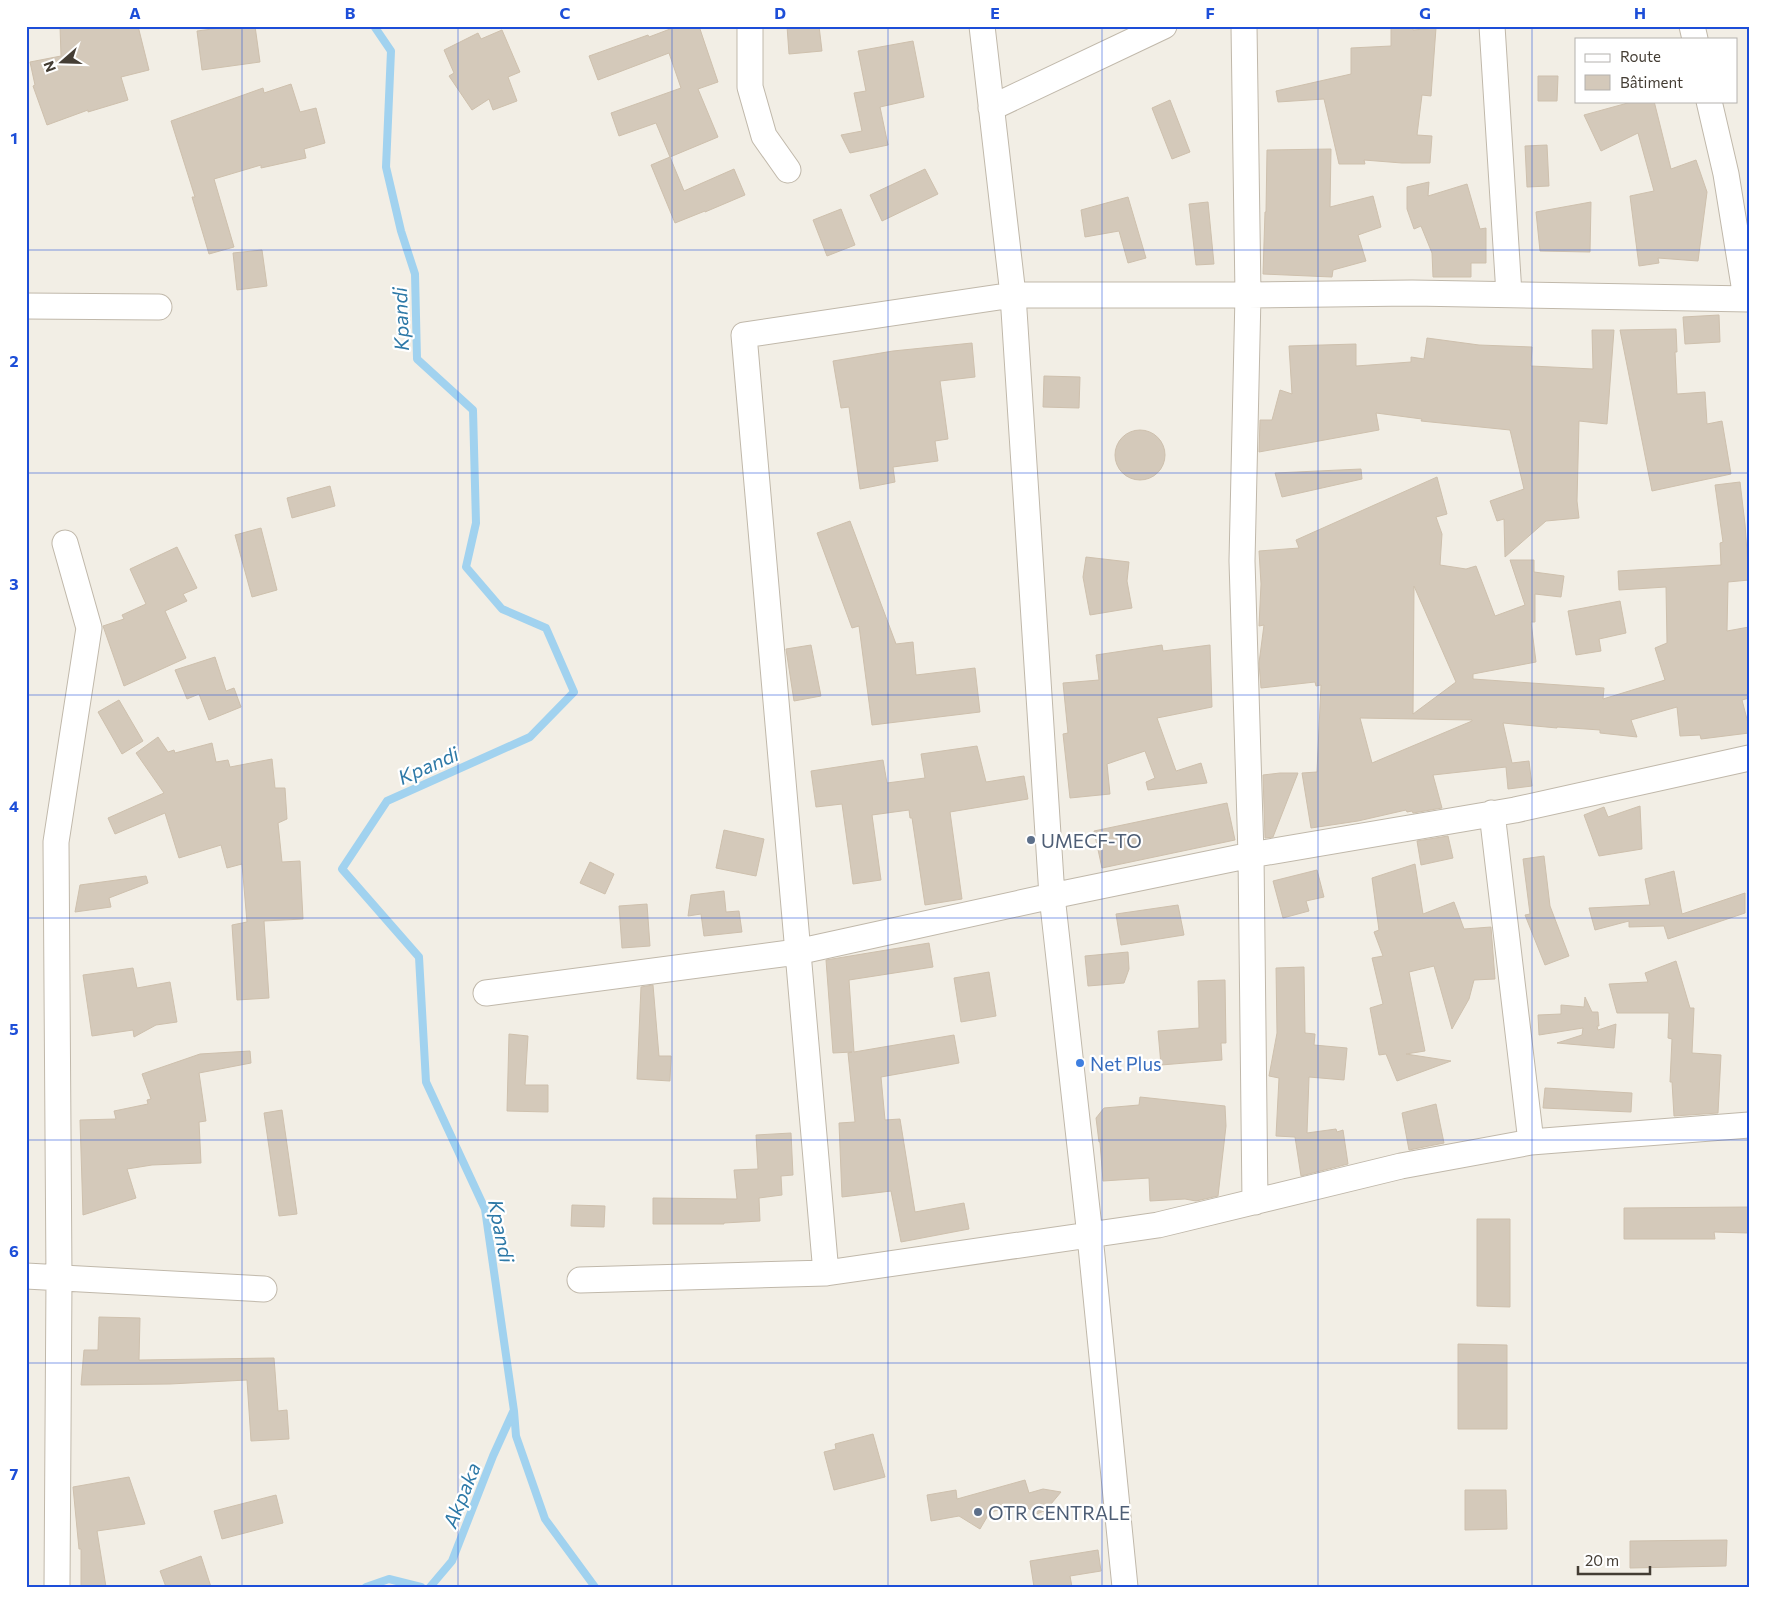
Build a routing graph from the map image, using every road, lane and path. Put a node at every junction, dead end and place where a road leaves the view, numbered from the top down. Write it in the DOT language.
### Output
graph roads {
  1 [pos="750,26"];
  2 [pos="982,26"];
  3 [pos="1164,26"];
  4 [pos="1244,26"];
  5 [pos="1492,26"];
  6 [pos="1709,102"];
  7 [pos="991,108"];
  8 [pos="788,170"];
  9 [pos="1509,294"];
  10 [pos="1013,295"];
  11 [pos="1248,295"];
  12 [pos="1748,298"];
  13 [pos="26,306"];
  14 [pos="159,308"];
  15 [pos="65,543"];
  16 [pos="1749,758"];
  17 [pos="1492,814"];
  18 [pos="1251,855"];
  19 [pos="1052,896"];
  20 [pos="797,952"];
  21 [pos="486,993"];
  22 [pos="1749,1125"];
  23 [pos="1531,1142"];
  24 [pos="1255,1202"];
  25 [pos="1090,1236"];
  26 [pos="826,1273"];
  27 [pos="26,1276"];
  28 [pos="59,1278"];
  29 [pos="580,1280"];
  30 [pos="264,1289"];
  31 [pos="57,1587"];
  32 [pos="1125,1587"];
  1 -- 8 [label="street"];
  2 -- 7 [label="street"];
  3 -- 7 [label="street"];
  4 -- 11 [label="street"];
  5 -- 9 [label="street"];
  6 -- 12 [label="street"];
  7 -- 10 [label="street"];
  9 -- 11 [label="street"];
  9 -- 12 [label="street"];
  10 -- 11 [label="street"];
  10 -- 19 [label="street"];
  10 -- 20 [label="street"];
  11 -- 18 [label="street"];
  13 -- 14 [label="street"];
  15 -- 28 [label="street"];
  16 -- 17 [label="street"];
  17 -- 18 [label="street"];
  17 -- 23 [label="street"];
  18 -- 19 [label="street"];
  18 -- 24 [label="street"];
  19 -- 20 [label="street"];
  19 -- 25 [label="street"];
  20 -- 21 [label="street"];
  20 -- 26 [label="street"];
  22 -- 23 [label="street"];
  23 -- 24 [label="street"];
  24 -- 25 [label="street"];
  25 -- 26 [label="street"];
  25 -- 32 [label="street"];
  26 -- 29 [label="street"];
  27 -- 28 [label="street"];
  28 -- 30 [label="street"];
  28 -- 31 [label="street"];
}
